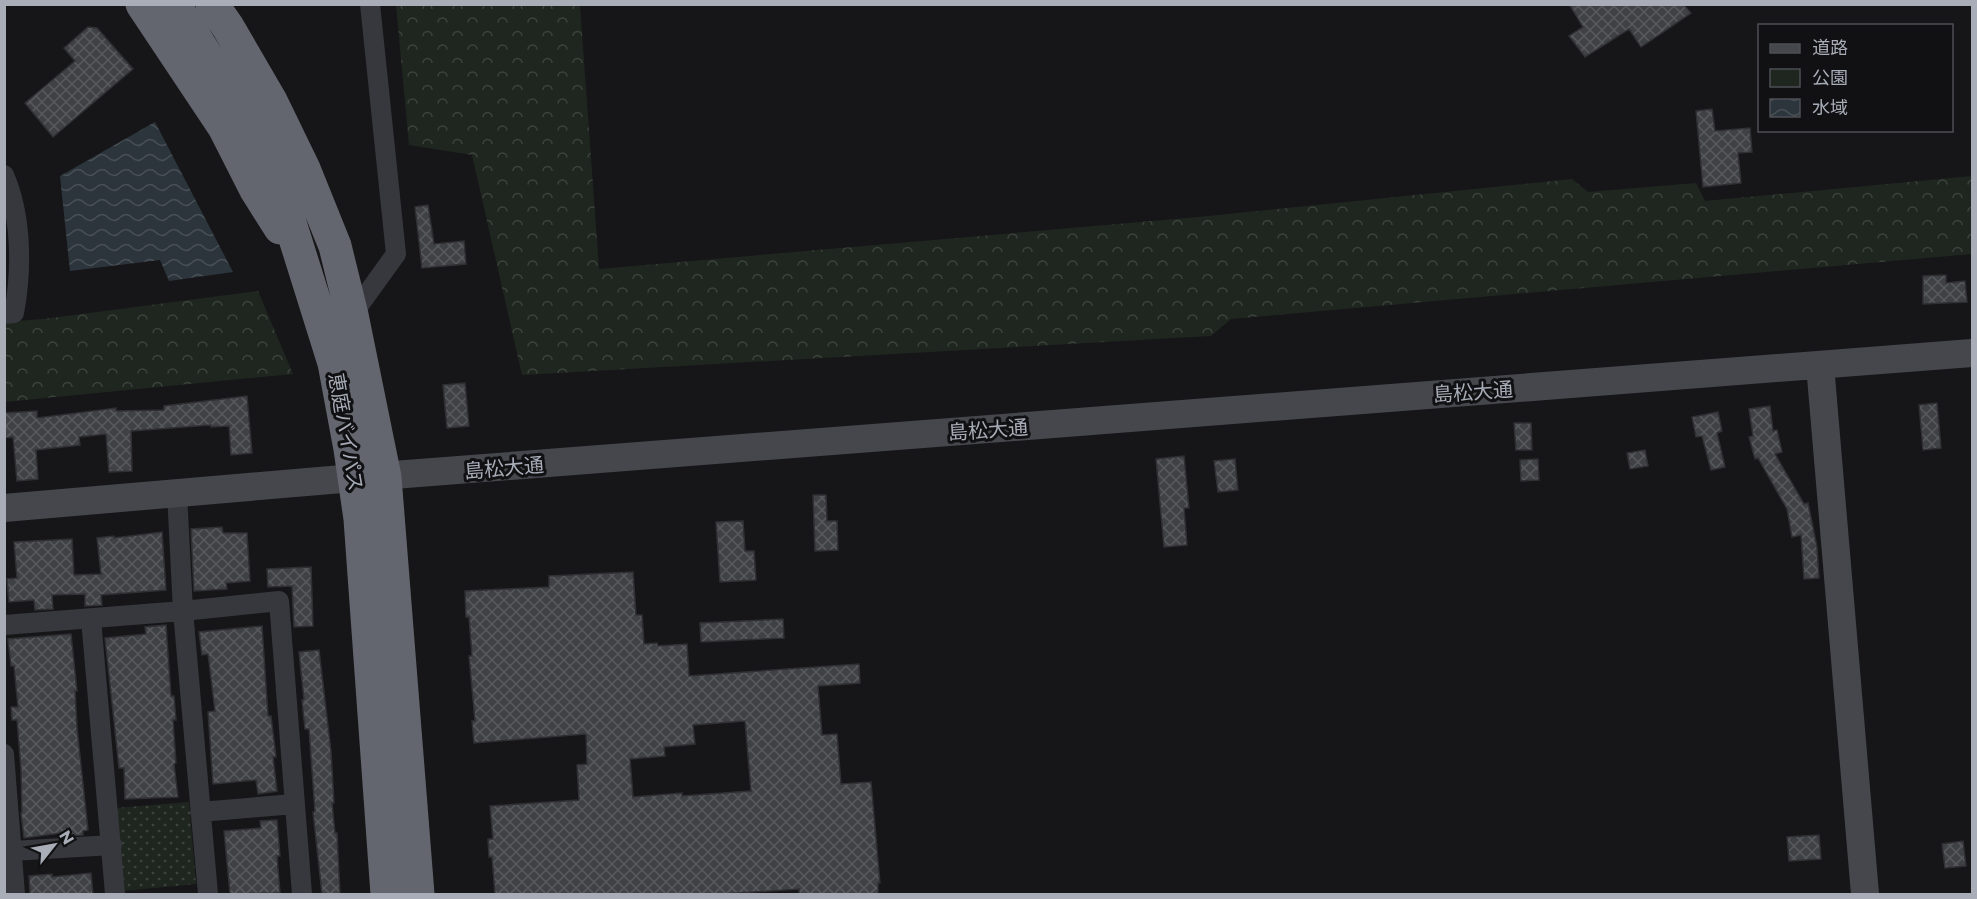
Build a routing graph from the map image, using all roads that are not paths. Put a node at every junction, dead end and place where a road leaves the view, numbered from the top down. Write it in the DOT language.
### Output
graph roads {
  1 [pos="142,4"];
  2 [pos="174,4"];
  3 [pos="212,4"];
  4 [pos="370,4"];
  5 [pos="4,175"];
  6 [pos="301,260"];
  7 [pos="4,314"];
  8 [pos="352,315"];
  9 [pos="1972,353"];
  10 [pos="1820,365"];
  11 [pos="370,478"];
  12 [pos="177,493"];
  13 [pos="4,508"];
  14 [pos="183,611"];
  15 [pos="91,619"];
  16 [pos="4,625"];
  17 [pos="5,763"];
  18 [pos="294,804"];
  19 [pos="200,812"];
  20 [pos="112,845"];
  21 [pos="12,851"];
  22 [pos="15,894"];
  23 [pos="115,894"];
  24 [pos="208,894"];
  25 [pos="302,894"];
  26 [pos="387,894"];
  27 [pos="418,894"];
  28 [pos="1865,894"];
  1 -- 6 [label="highway"];
  2 -- 6 [label="highway, 恵庭バイパス"];
  3 -- 8 [label="highway, 恵庭バイパス"];
  4 -- 8 [label="street"];
  5 -- 7 [label="street"];
  6 -- 11 [label="highway, 恵庭バイパス"];
  8 -- 11 [label="highway, 恵庭バイパス"];
  9 -- 10 [label="street, 島松大通"];
  10 -- 11 [label="street, 島松大通"];
  10 -- 28 [label="street"];
  11 -- 12 [label="street, 島松大通"];
  11 -- 26 [label="highway, 恵庭バイパス"];
  11 -- 27 [label="highway, 恵庭バイパス"];
  12 -- 13 [label="street, 島松大通"];
  12 -- 14 [label="street"];
  14 -- 15 [label="street"];
  14 -- 18 [label="street"];
  14 -- 19 [label="street"];
  15 -- 16 [label="street"];
  15 -- 20 [label="street"];
  17 -- 21 [label="street"];
  18 -- 19 [label="street"];
  18 -- 25 [label="street"];
  19 -- 24 [label="street"];
  20 -- 21 [label="street"];
  20 -- 23 [label="street"];
  21 -- 22 [label="street"];
}
